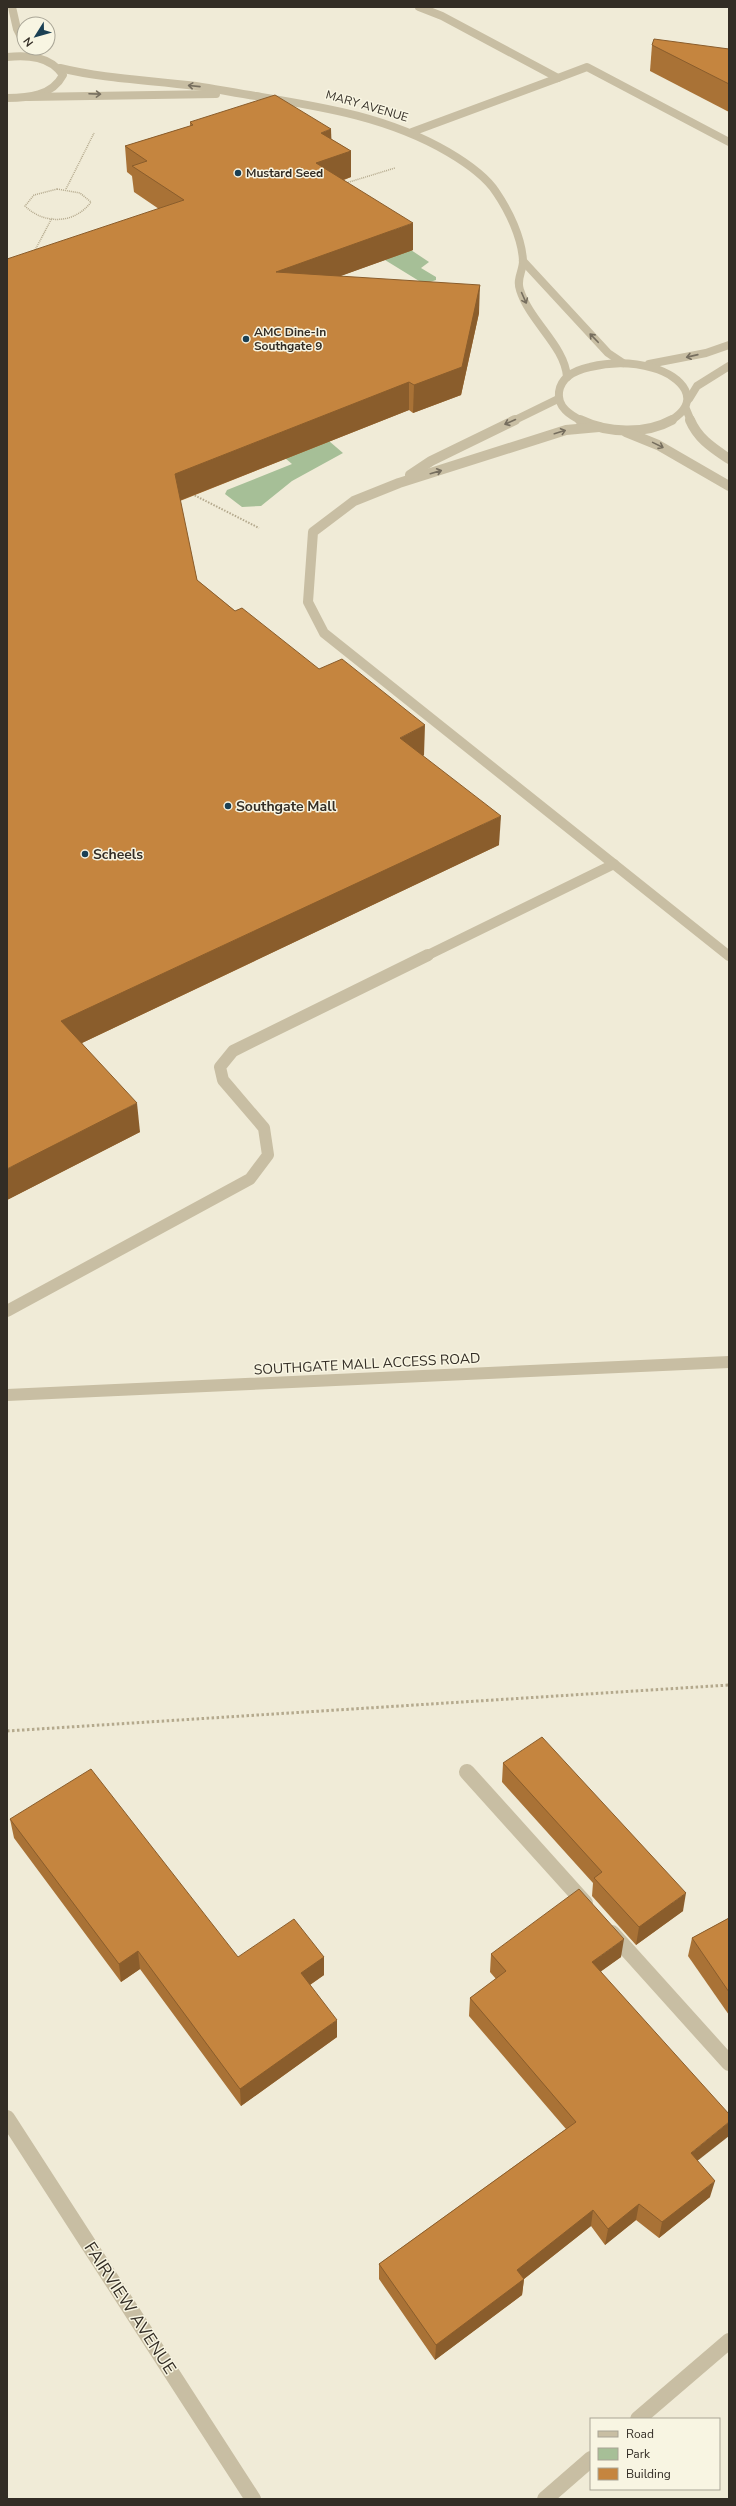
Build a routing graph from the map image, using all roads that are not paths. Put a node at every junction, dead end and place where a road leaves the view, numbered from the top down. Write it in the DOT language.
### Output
graph roads {
  1 [pos="12,7"];
  2 [pos="419,7"];
  3 [pos="16,25"];
  4 [pos="38,56"];
  5 [pos="7,57"];
  6 [pos="41,59"];
  7 [pos="60,68"];
  8 [pos="558,78"];
  9 [pos="233,93"];
  10 [pos="28,97"];
  11 [pos="7,98"];
  12 [pos="412,132"];
  13 [pos="729,142"];
  14 [pos="523,261"];
  15 [pos="729,345"];
  16 [pos="623,363"];
  17 [pos="635,364"];
  18 [pos="729,366"];
  19 [pos="567,377"];
  20 [pos="558,399"];
  21 [pos="689,399"];
  22 [pos="686,409"];
  23 [pos="599,427"];
  24 [pos="622,430"];
  25 [pos="729,459"];
  26 [pos="399,483"];
  27 [pos="729,486"];
  28 [pos="614,864"];
  29 [pos="729,956"];
  30 [pos="7,1311"];
  31 [pos="729,1362"];
  32 [pos="7,1395"];
  33 [pos="467,1772"];
  34 [pos="729,2063"];
  35 [pos="7,2118"];
  36 [pos="729,2341"];
  37 [pos="639,2418"];
  38 [pos="590,2460"];
  39 [pos="253,2499"];
  40 [pos="545,2499"];
  1 -- 3 [label="street"];
  2 -- 8 [label="street"];
  4 -- 6 [label="street"];
  5 -- 6 [label="street"];
  6 -- 7 [label="street, MARY AVENUE"];
  9 -- 7 [label="street, MARY AVENUE, one-way"];
  7 -- 10 [label="street"];
  8 -- 12 [label="street"];
  8 -- 13 [label="street"];
  10 -- 9 [label="street, MARY AVENUE, one-way"];
  9 -- 12 [label="street, MARY AVENUE"];
  10 -- 11 [label="street"];
  12 -- 14 [label="street, MARY AVENUE"];
  16 -- 14 [label="street, MARY AVENUE, one-way"];
  14 -- 19 [label="street, MARY AVENUE, one-way"];
  15 -- 17 [label="street, one-way"];
  16 -- 17 [label="street"];
  16 -- 19 [label="street"];
  17 -- 21 [label="street"];
  18 -- 21 [label="street"];
  19 -- 20 [label="street"];
  20 -- 23 [label="street"];
  20 -- 26 [label="street, one-way"];
  21 -- 22 [label="street"];
  22 -- 24 [label="street"];
  22 -- 25 [label="street"];
  23 -- 24 [label="street"];
  26 -- 23 [label="street, one-way"];
  24 -- 27 [label="street, one-way"];
  26 -- 28 [label="street"];
  28 -- 29 [label="street"];
  28 -- 30 [label="street"];
  31 -- 32 [label="street, SOUTHGATE MALL ACCESS ROAD"];
  33 -- 34 [label="street"];
  35 -- 39 [label="street, FAIRVIEW AVENUE"];
  36 -- 37 [label="street"];
  38 -- 40 [label="street"];
}
